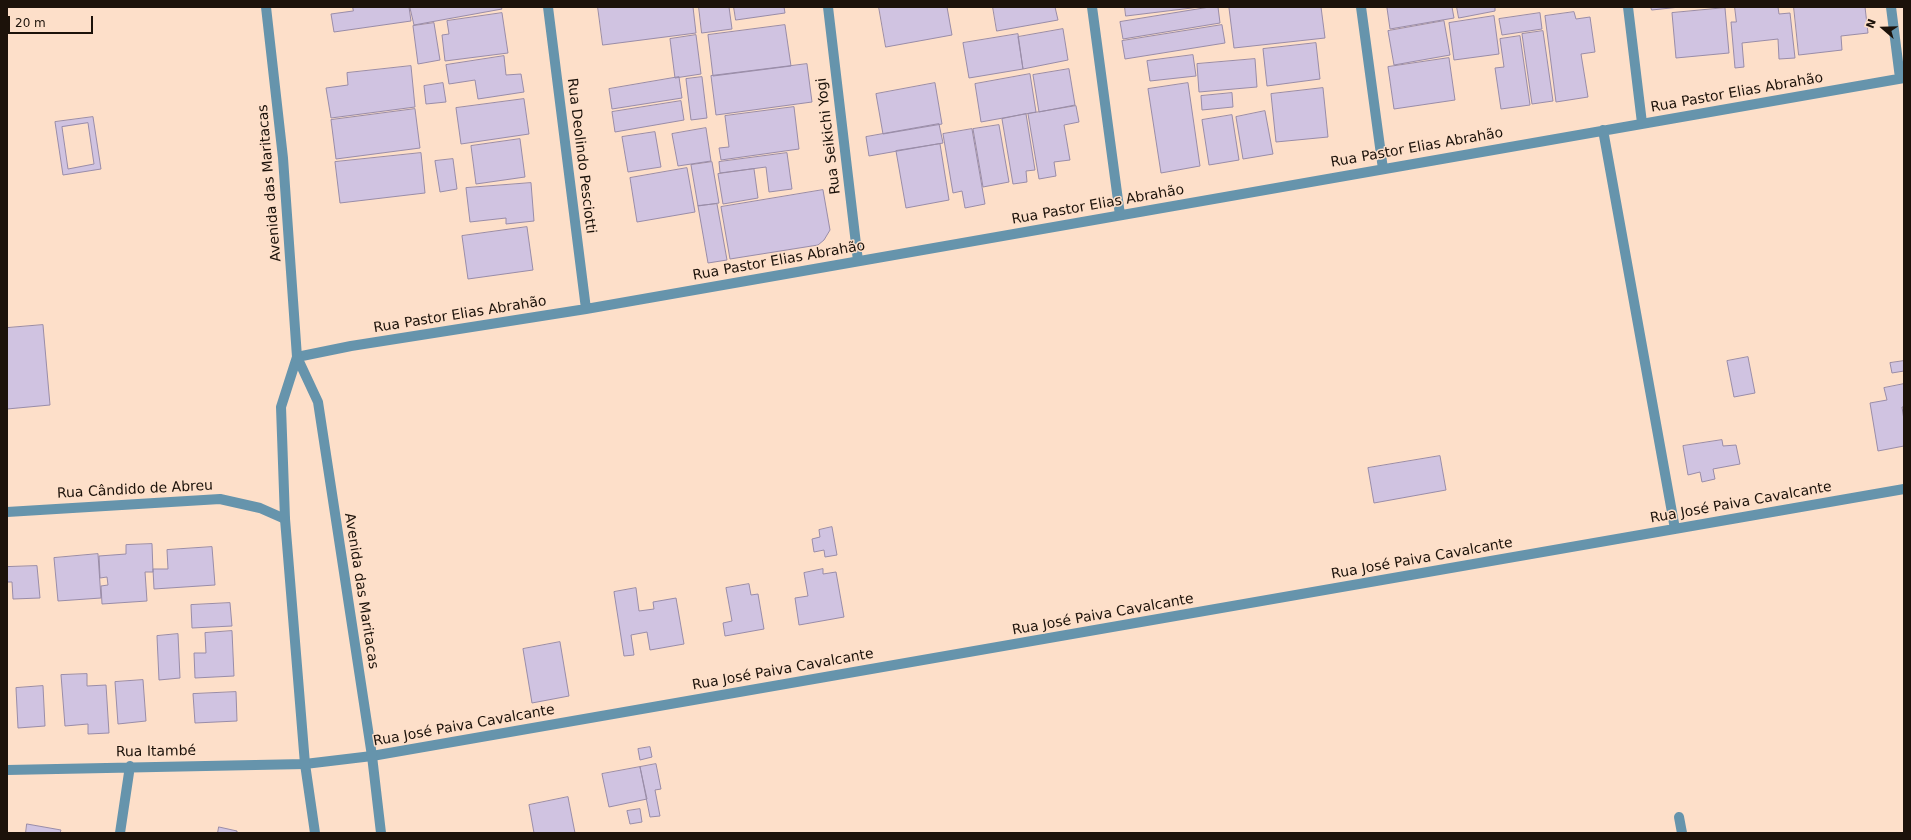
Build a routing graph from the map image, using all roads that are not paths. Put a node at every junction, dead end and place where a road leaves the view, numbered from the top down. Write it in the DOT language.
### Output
graph roads {
  1 [pos="266,7"];
  2 [pos="548,7"];
  3 [pos="828,7"];
  4 [pos="1092,7"];
  5 [pos="1361,7"];
  6 [pos="1628,7"];
  7 [pos="1892,7"];
  8 [pos="1902,78"];
  9 [pos="1642,123"];
  10 [pos="1603,130"];
  11 [pos="1383,169"];
  12 [pos="1120,215"];
  13 [pos="858,261"];
  14 [pos="586,309"];
  15 [pos="297,357"];
  16 [pos="1904,489"];
  17 [pos="7,512"];
  18 [pos="284,519"];
  19 [pos="1675,529"];
  20 [pos="372,756"];
  21 [pos="305,764"];
  22 [pos="130,766"];
  23 [pos="7,770"];
  24 [pos="1680,817"];
  25 [pos="120,833"];
  26 [pos="315,833"];
  27 [pos="381,833"];
  28 [pos="1682,833"];
  1 -- 15 [label="street, Avenida das Maritacas"];
  2 -- 14 [label="street, Rua Deolindo Pesciotti"];
  3 -- 13 [label="street, Rua Seikichi Yogi"];
  4 -- 12 [label="street"];
  5 -- 11 [label="street"];
  6 -- 9 [label="street"];
  7 -- 8 [label="street"];
  8 -- 9 [label="street, Rua Pastor Elias Abrahão"];
  9 -- 10 [label="street, Rua Pastor Elias Abrahão"];
  10 -- 11 [label="street, Rua Pastor Elias Abrahão"];
  10 -- 19 [label="street"];
  11 -- 12 [label="street, Rua Pastor Elias Abrahão"];
  12 -- 13 [label="street, Rua Pastor Elias Abrahão"];
  13 -- 14 [label="street, Rua Pastor Elias Abrahão"];
  14 -- 15 [label="street, Rua Pastor Elias Abrahão"];
  15 -- 18 [label="street, Avenida das Maritacas"];
  15 -- 20 [label="street, Avenida das Maritacas"];
  16 -- 19 [label="street, Rua José Paiva Cavalcante"];
  17 -- 18 [label="street, Rua Cândido de Abreu"];
  18 -- 21 [label="street, Avenida das Maritacas"];
  19 -- 20 [label="street, Rua José Paiva Cavalcante"];
  20 -- 21 [label="street, Rua José Paiva Cavalcante"];
  20 -- 27 [label="street, Avenida das Maritacas"];
  21 -- 22 [label="street, Rua Itambé"];
  21 -- 26 [label="street, Avenida das Maritacas"];
  22 -- 23 [label="street, Rua Itambé"];
  22 -- 25 [label="street"];
  24 -- 28 [label="street"];
}
